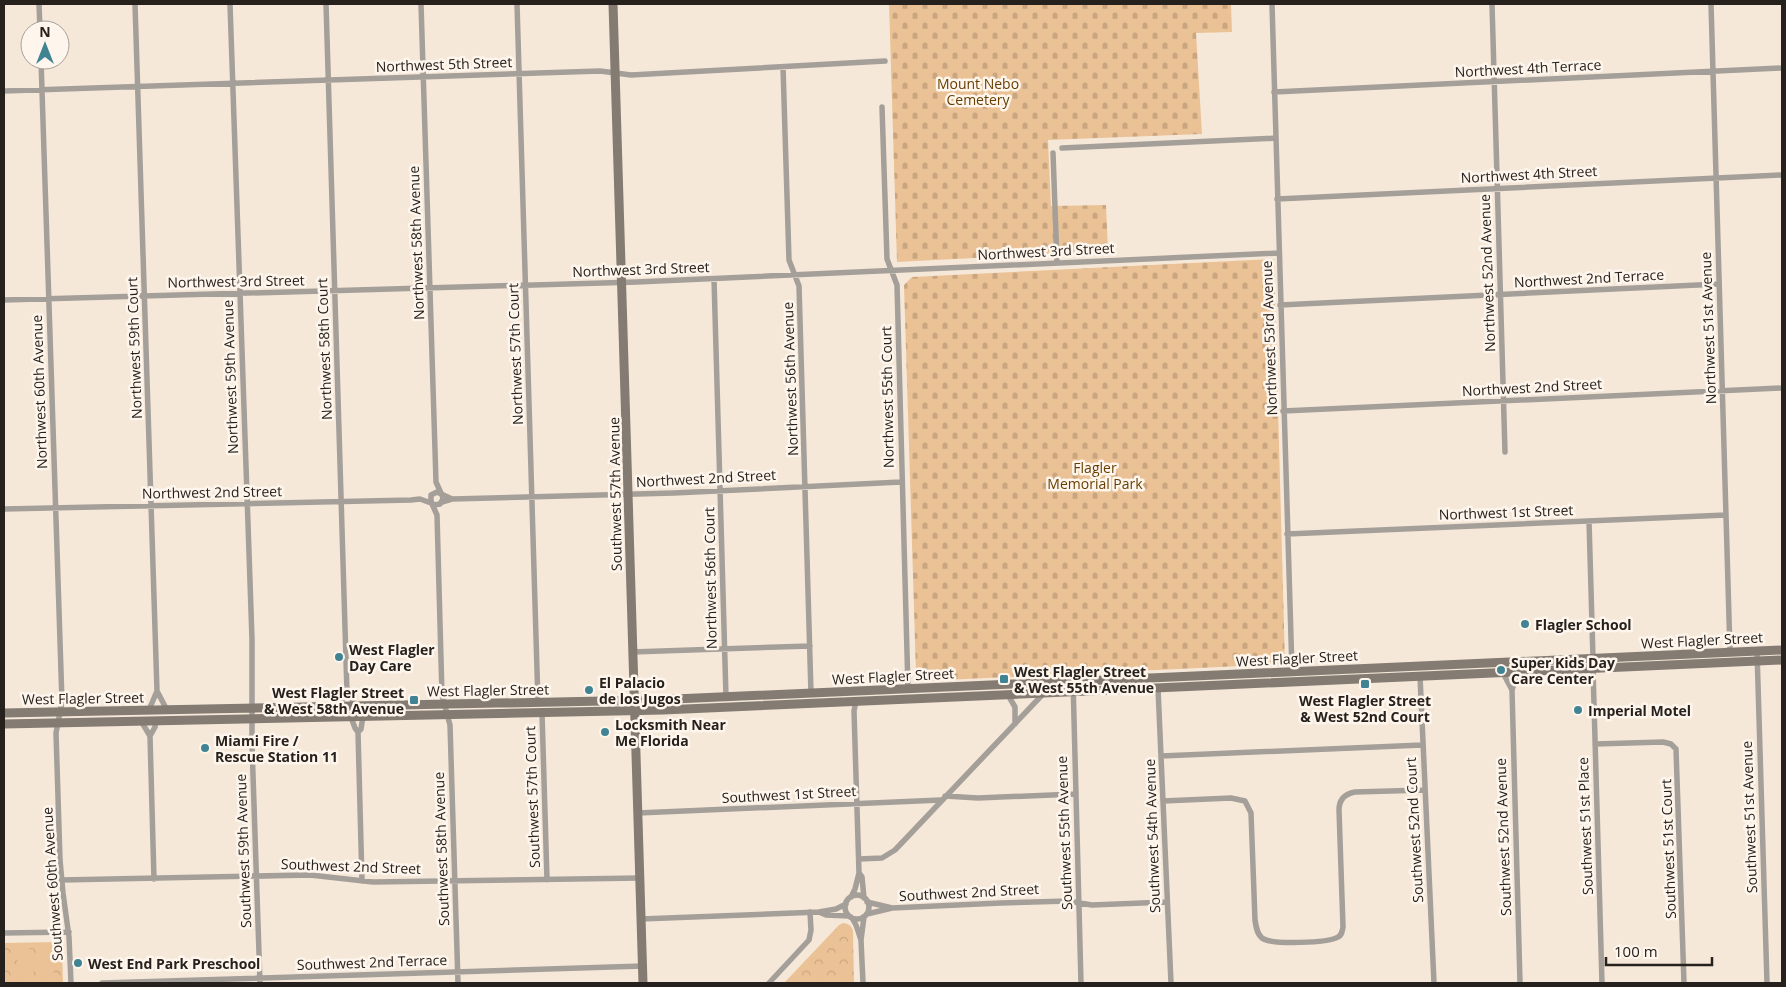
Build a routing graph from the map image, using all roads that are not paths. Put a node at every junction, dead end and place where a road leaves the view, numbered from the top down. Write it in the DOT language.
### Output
graph roads {
  1 [pos="39,4"];
  2 [pos="135,4"];
  3 [pos="230,4"];
  4 [pos="326,4"];
  5 [pos="421,4"];
  6 [pos="517,4"];
  7 [pos="613,4"];
  8 [pos="1272,4"];
  9 [pos="1492,4"];
  10 [pos="1711,4"];
  11 [pos="40,20"];
  12 [pos="885,61"];
  13 [pos="782,67"];
  14 [pos="1782,68"];
  15 [pos="41,70"];
  16 [pos="1713,71"];
  17 [pos="615,73"];
  18 [pos="519,74"];
  19 [pos="423,77"];
  20 [pos="328,80"];
  21 [pos="1494,82"];
  22 [pos="233,83"];
  23 [pos="137,86"];
  24 [pos="42,90"];
  25 [pos="4,91"];
  26 [pos="1274,92"];
  27 [pos="882,107"];
  28 [pos="1275,138"];
  29 [pos="1062,148"];
  30 [pos="1053,154"];
  31 [pos="1782,175"];
  32 [pos="1716,178"];
  33 [pos="1497,188"];
  34 [pos="1277,199"];
  35 [pos="1279,253"];
  36 [pos="1057,262"];
  37 [pos="891,270"];
  38 [pos="795,275"];
  39 [pos="714,279"];
  40 [pos="623,282"];
  41 [pos="1719,284"];
  42 [pos="525,285"];
  43 [pos="430,288"];
  44 [pos="335,291"];
  45 [pos="240,293"];
  46 [pos="1500,294"];
  47 [pos="144,296"];
  48 [pos="48,298"];
  49 [pos="4,300"];
  50 [pos="1280,305"];
  51 [pos="1782,388"];
  52 [pos="1722,391"];
  53 [pos="1504,401"];
  54 [pos="1283,411"];
  55 [pos="1504,452"];
  56 [pos="436,482"];
  57 [pos="901,482"];
  58 [pos="805,486"];
  59 [pos="721,491"];
  60 [pos="432,494"];
  61 [pos="441,494"];
  62 [pos="629,494"];
  63 [pos="532,497"];
  64 [pos="420,499"];
  65 [pos="452,499"];
  66 [pos="341,501"];
  67 [pos="247,503"];
  68 [pos="432,503"];
  69 [pos="442,503"];
  70 [pos="151,506"];
  71 [pos="56,508"];
  72 [pos="4,509"];
  73 [pos="437,515"];
  74 [pos="1726,515"];
  75 [pos="1588,521"];
  76 [pos="1287,534"];
  77 [pos="810,646"];
  78 [pos="725,650"];
  79 [pos="1782,650"];
  80 [pos="1757,651"];
  81 [pos="632,652"];
  82 [pos="1730,652"];
  83 [pos="1593,658"];
  84 [pos="1782,660"];
  85 [pos="1758,661"];
  86 [pos="1707,663"];
  87 [pos="1449,664"];
  88 [pos="1593,669"];
  89 [pos="1570,670"];
  90 [pos="1311,671"];
  91 [pos="1292,672"];
  92 [pos="1503,672"];
  93 [pos="1518,672"];
  94 [pos="1203,676"];
  95 [pos="1420,676"];
  96 [pos="1073,681"];
  97 [pos="1059,682"];
  98 [pos="1293,682"];
  99 [pos="1268,683"];
  100 [pos="1203,686"];
  101 [pos="1158,688"];
  102 [pos="908,689"];
  103 [pos="873,690"];
  104 [pos="1512,690"];
  105 [pos="157,691"];
  106 [pos="1073,692"];
  107 [pos="347,693"];
  108 [pos="811,693"];
  109 [pos="1044,693"];
  110 [pos="1008,695"];
  111 [pos="726,697"];
  112 [pos="634,701"];
  113 [pos="856,701"];
  114 [pos="538,703"];
  115 [pos="444,704"];
  116 [pos="792,704"];
  117 [pos="340,706"];
  118 [pos="355,706"];
  119 [pos="252,708"];
  120 [pos="150,710"];
  121 [pos="167,710"];
  122 [pos="634,711"];
  123 [pos="60,712"];
  124 [pos="4,713"];
  125 [pos="542,713"];
  126 [pos="447,715"];
  127 [pos="363,716"];
  128 [pos="351,717"];
  129 [pos="252,718"];
  130 [pos="156,720"];
  131 [pos="141,721"];
  132 [pos="58,722"];
  133 [pos="4,724"];
  134 [pos="1015,724"];
  135 [pos="358,732"];
  136 [pos="150,736"];
  137 [pos="1595,744"];
  138 [pos="1422,745"];
  139 [pos="1161,756"];
  140 [pos="1425,790"];
  141 [pos="1076,794"];
  142 [pos="943,798"];
  143 [pos="1163,801"];
  144 [pos="857,803"];
  145 [pos="638,813"];
  146 [pos="858,859"];
  147 [pos="859,873"];
  148 [pos="257,877"];
  149 [pos="640,878"];
  150 [pos="154,879"];
  151 [pos="61,880"];
  152 [pos="547,880"];
  153 [pos="362,881"];
  154 [pos="455,881"];
  155 [pos="851,897"];
  156 [pos="866,900"];
  157 [pos="1167,902"];
  158 [pos="1079,903"];
  159 [pos="846,904"];
  160 [pos="892,908"];
  161 [pos="810,912"];
  162 [pos="819,912"];
  163 [pos="866,915"];
  164 [pos="851,917"];
  165 [pos="641,919"];
  166 [pos="69,932"];
  167 [pos="4,934"];
  168 [pos="861,940"];
  169 [pos="643,966"];
  170 [pos="458,972"];
  171 [pos="260,981"];
  172 [pos="71,983"];
  173 [pos="102,983"];
  174 [pos="458,983"];
  175 [pos="643,983"];
  176 [pos="769,983"];
  177 [pos="863,983"];
  178 [pos="1082,983"];
  179 [pos="1171,983"];
  180 [pos="1434,983"];
  181 [pos="1520,983"];
  182 [pos="1602,983"];
  183 [pos="1684,983"];
  184 [pos="1767,983"];
  1 -- 11 [label="street"];
  2 -- 23 [label="street, Northwest 59th Court"];
  3 -- 22 [label="street, Northwest 59th Avenue"];
  4 -- 20 [label="street, Northwest 58th Court"];
  5 -- 19 [label="street, Northwest 58th Avenue"];
  6 -- 18 [label="street, Northwest 57th Court"];
  7 -- 17 [label="main road, Southwest 57th Avenue"];
  8 -- 26 [label="street, Northwest 53rd Avenue"];
  9 -- 21 [label="street, Northwest 52nd Avenue"];
  10 -- 16 [label="street, Northwest 51st Avenue"];
  12 -- 13 [label="street, Northwest 5th Street"];
  13 -- 17 [label="street, Northwest 5th Street"];
  13 -- 38 [label="street, Northwest 56th Avenue"];
  14 -- 16 [label="street, Northwest 4th Terrace"];
  15 -- 24 [label="street, Northwest 60th Avenue"];
  16 -- 21 [label="street, Northwest 4th Terrace"];
  16 -- 32 [label="street, Northwest 51st Avenue"];
  17 -- 18 [label="street, Northwest 5th Street"];
  17 -- 40 [label="main road, Southwest 57th Avenue"];
  18 -- 19 [label="street, Northwest 5th Street"];
  18 -- 42 [label="street, Northwest 57th Court"];
  19 -- 20 [label="street, Northwest 5th Street"];
  19 -- 43 [label="street, Northwest 58th Avenue"];
  20 -- 22 [label="street, Northwest 5th Street"];
  20 -- 44 [label="street, Northwest 58th Court"];
  21 -- 26 [label="street, Northwest 4th Terrace"];
  21 -- 33 [label="street, Northwest 52nd Avenue"];
  22 -- 23 [label="street, Northwest 5th Street"];
  22 -- 45 [label="street, Northwest 59th Avenue"];
  23 -- 24 [label="street, Northwest 5th Street"];
  23 -- 47 [label="street, Northwest 59th Court"];
  24 -- 25 [label="street, Northwest 5th Street"];
  24 -- 48 [label="street, Northwest 60th Avenue"];
  26 -- 28 [label="street, Northwest 53rd Avenue"];
  27 -- 37 [label="street, Northwest 55th Court"];
  28 -- 29 [label="street"];
  28 -- 34 [label="street, Northwest 53rd Avenue"];
  30 -- 36 [label="street"];
  31 -- 32 [label="street, Northwest 4th Street"];
  32 -- 33 [label="street, Northwest 4th Street"];
  32 -- 41 [label="street, Northwest 51st Avenue"];
  33 -- 34 [label="street, Northwest 4th Street"];
  33 -- 46 [label="street, Northwest 52nd Avenue"];
  34 -- 35 [label="street, Northwest 53rd Avenue"];
  35 -- 36 [label="street, Northwest 3rd Street"];
  35 -- 50 [label="street, Northwest 53rd Avenue"];
  36 -- 37 [label="street, Northwest 3rd Street"];
  37 -- 38 [label="street, Northwest 3rd Street"];
  37 -- 57 [label="street, Northwest 55th Court"];
  38 -- 39 [label="street, Northwest 3rd Street"];
  38 -- 58 [label="street, Northwest 56th Avenue"];
  39 -- 40 [label="street, Northwest 3rd Street"];
  39 -- 59 [label="street, Northwest 56th Court"];
  40 -- 42 [label="street, Northwest 3rd Street"];
  40 -- 62 [label="main road, Southwest 57th Avenue"];
  41 -- 46 [label="street, Northwest 2nd Terrace"];
  41 -- 52 [label="street, Northwest 51st Avenue"];
  42 -- 43 [label="street, Northwest 3rd Street"];
  42 -- 63 [label="street, Northwest 57th Court"];
  43 -- 44 [label="street, Northwest 3rd Street"];
  43 -- 56 [label="street, Northwest 58th Avenue"];
  44 -- 45 [label="street, Northwest 3rd Street"];
  44 -- 66 [label="street, Northwest 58th Court"];
  45 -- 47 [label="street, Northwest 3rd Street"];
  45 -- 67 [label="street, Northwest 59th Avenue"];
  46 -- 50 [label="street, Northwest 2nd Terrace"];
  46 -- 53 [label="street, Northwest 52nd Avenue"];
  47 -- 48 [label="street, Northwest 3rd Street"];
  47 -- 70 [label="street, Northwest 59th Court"];
  48 -- 49 [label="street, Northwest 3rd Street"];
  48 -- 71 [label="street, Northwest 60th Avenue"];
  50 -- 54 [label="street, Northwest 53rd Avenue"];
  51 -- 52 [label="street, Northwest 2nd Street"];
  52 -- 53 [label="street, Northwest 2nd Street"];
  52 -- 74 [label="street, Northwest 51st Avenue"];
  53 -- 54 [label="street, Northwest 2nd Street"];
  53 -- 55 [label="street, Northwest 52nd Avenue"];
  54 -- 76 [label="street, Northwest 53rd Avenue"];
  56 -- 60 [label="street, Northwest 58th Avenue"];
  56 -- 61 [label="street, Northwest 58th Avenue"];
  57 -- 58 [label="street, Northwest 2nd Street"];
  57 -- 102 [label="street, Northwest 55th Court"];
  58 -- 59 [label="street, Northwest 2nd Street"];
  58 -- 77 [label="street, Northwest 56th Avenue"];
  59 -- 62 [label="street, Northwest 2nd Street"];
  59 -- 78 [label="street, Northwest 56th Court"];
  60 -- 61 [label="street, Northwest 2nd Street"];
  60 -- 64 [label="street, Northwest 2nd Street"];
  60 -- 68 [label="street"];
  61 -- 65 [label="street, Northwest 2nd Street"];
  61 -- 69 [label="street"];
  62 -- 63 [label="street, Northwest 2nd Street"];
  62 -- 81 [label="main road, Southwest 57th Avenue"];
  63 -- 65 [label="street, Northwest 2nd Street"];
  63 -- 114 [label="street, Northwest 57th Court"];
  64 -- 66 [label="street, Northwest 2nd Street"];
  64 -- 68 [label="street, Northwest 2nd Street"];
  65 -- 69 [label="street, Northwest 2nd Street"];
  66 -- 67 [label="street, Northwest 2nd Street"];
  66 -- 107 [label="street, Northwest 58th Court"];
  67 -- 70 [label="street, Northwest 2nd Street"];
  67 -- 119 [label="street, Northwest 59th Avenue"];
  68 -- 69 [label="street, Northwest 2nd Street"];
  68 -- 73 [label="street"];
  69 -- 73 [label="street"];
  70 -- 71 [label="street, Northwest 2nd Street"];
  70 -- 105 [label="street, Northwest 59th Court"];
  71 -- 72 [label="street, Northwest 2nd Street"];
  71 -- 123 [label="street, Northwest 60th Avenue"];
  73 -- 115 [label="street"];
  74 -- 75 [label="street, Northwest 1st Street"];
  74 -- 82 [label="street, Northwest 51st Avenue"];
  75 -- 76 [label="street, Northwest 1st Street"];
  75 -- 83 [label="street"];
  76 -- 91 [label="street, Northwest 53rd Avenue"];
  77 -- 78 [label="street"];
  77 -- 108 [label="street, Northwest 56th Avenue"];
  78 -- 81 [label="street"];
  78 -- 111 [label="street, Northwest 56th Court"];
  79 -- 80 [label="main road, West Flagler Street"];
  80 -- 82 [label="main road, West Flagler Street"];
  80 -- 85 [label="street, Southwest 51st Avenue"];
  81 -- 112 [label="main road, Southwest 57th Avenue"];
  82 -- 83 [label="main road, West Flagler Street"];
  82 -- 86 [label="main road"];
  83 -- 87 [label="main road, West Flagler Street"];
  83 -- 89 [label="main road"];
  84 -- 85 [label="main road, West Flagler Street"];
  85 -- 86 [label="main road, West Flagler Street"];
  85 -- 184 [label="street, Southwest 51st Avenue"];
  86 -- 88 [label="main road, West Flagler Street"];
  87 -- 90 [label="main road, West Flagler Street"];
  87 -- 95 [label="main road"];
  88 -- 89 [label="main road, West Flagler Street"];
  88 -- 137 [label="street, Southwest 51st Place"];
  89 -- 93 [label="main road, West Flagler Street"];
  90 -- 91 [label="main road, West Flagler Street"];
  90 -- 98 [label="main road"];
  91 -- 94 [label="main road, West Flagler Street"];
  91 -- 99 [label="main road"];
  92 -- 93 [label="main road, West Flagler Street"];
  92 -- 95 [label="main road, West Flagler Street"];
  92 -- 104 [label="street, Southwest 52nd Avenue"];
  93 -- 104 [label="street, Southwest 52nd Avenue"];
  94 -- 96 [label="main road, West Flagler Street"];
  94 -- 100 [label="main road"];
  95 -- 98 [label="main road, West Flagler Street"];
  95 -- 138 [label="street, Southwest 52nd Court"];
  96 -- 97 [label="main road, West Flagler Street"];
  96 -- 106 [label="street, Southwest 55th Avenue"];
  97 -- 102 [label="main road, West Flagler Street"];
  97 -- 109 [label="main road"];
  98 -- 99 [label="main road, West Flagler Street"];
  99 -- 100 [label="main road, West Flagler Street"];
  100 -- 101 [label="main road, West Flagler Street"];
  101 -- 106 [label="main road, West Flagler Street"];
  101 -- 139 [label="street, Southwest 54th Avenue"];
  102 -- 103 [label="main road, West Flagler Street"];
  103 -- 108 [label="main road, West Flagler Street"];
  103 -- 113 [label="main road"];
  104 -- 181 [label="street, Southwest 52nd Avenue"];
  105 -- 120 [label="street, Northwest 59th Court"];
  105 -- 121 [label="street, Northwest 59th Court"];
  106 -- 109 [label="main road, West Flagler Street"];
  106 -- 141 [label="street, Southwest 55th Avenue"];
  107 -- 117 [label="street"];
  107 -- 118 [label="street, Northwest 58th Court"];
  108 -- 111 [label="main road, West Flagler Street"];
  108 -- 116 [label="main road"];
  109 -- 110 [label="main road, West Flagler Street"];
  109 -- 134 [label="street"];
  110 -- 113 [label="main road, West Flagler Street"];
  110 -- 134 [label="street"];
  111 -- 112 [label="main road, West Flagler Street"];
  112 -- 114 [label="main road, West Flagler Street"];
  112 -- 122 [label="main road, Southwest 57th Avenue"];
  113 -- 116 [label="main road, West Flagler Street"];
  113 -- 144 [label="street"];
  114 -- 115 [label="main road, West Flagler Street"];
  115 -- 118 [label="main road, West Flagler Street"];
  115 -- 126 [label="street"];
  116 -- 122 [label="main road, West Flagler Street"];
  117 -- 118 [label="main road, West Flagler Street"];
  117 -- 119 [label="main road, West Flagler Street"];
  119 -- 121 [label="main road, West Flagler Street"];
  119 -- 129 [label="street, Northwest 59th Avenue"];
  120 -- 121 [label="main road, West Flagler Street"];
  120 -- 123 [label="main road, West Flagler Street"];
  122 -- 125 [label="main road, West Flagler Street"];
  122 -- 145 [label="main road, Southwest 57th Avenue"];
  123 -- 124 [label="main road, West Flagler Street"];
  123 -- 132 [label="street, Northwest 60th Avenue"];
  125 -- 126 [label="main road, West Flagler Street"];
  125 -- 152 [label="street, Southwest 57th Court"];
  126 -- 127 [label="main road, West Flagler Street"];
  126 -- 154 [label="street, Southwest 58th Avenue"];
  127 -- 128 [label="main road, West Flagler Street"];
  127 -- 135 [label="street"];
  128 -- 129 [label="main road, West Flagler Street"];
  128 -- 135 [label="street"];
  129 -- 130 [label="main road, West Flagler Street"];
  129 -- 148 [label="street, Southwest 59th Avenue"];
  130 -- 131 [label="main road, West Flagler Street"];
  130 -- 136 [label="street"];
  131 -- 132 [label="main road, West Flagler Street"];
  131 -- 136 [label="street"];
  132 -- 133 [label="main road, West Flagler Street"];
  132 -- 151 [label="street, Southwest 60th Avenue"];
  134 -- 142 [label="street"];
  135 -- 153 [label="street"];
  136 -- 150 [label="street"];
  137 -- 182 [label="street, Southwest 51st Place"];
  137 -- 183 [label="street, Southwest 51st Court"];
  138 -- 139 [label="street"];
  138 -- 140 [label="street, Southwest 52nd Court"];
  139 -- 143 [label="street, Southwest 54th Avenue"];
  140 -- 143 [label="street"];
  140 -- 180 [label="street, Southwest 52nd Court"];
  141 -- 142 [label="street, Southwest 1st Street"];
  141 -- 158 [label="street, Southwest 55th Avenue"];
  142 -- 144 [label="street, Southwest 1st Street"];
  142 -- 146 [label="street"];
  143 -- 157 [label="street, Southwest 54th Avenue"];
  144 -- 145 [label="street, Southwest 1st Street"];
  144 -- 146 [label="street"];
  145 -- 149 [label="main road, Southwest 57th Avenue"];
  146 -- 147 [label="street"];
  147 -- 155 [label="street"];
  147 -- 156 [label="street"];
  148 -- 150 [label="street, Southwest 2nd Street"];
  148 -- 153 [label="street, Southwest 2nd Street"];
  148 -- 171 [label="street, Southwest 59th Avenue"];
  149 -- 152 [label="street, Southwest 2nd Street"];
  149 -- 165 [label="main road, Southwest 57th Avenue"];
  150 -- 151 [label="street, Southwest 2nd Street"];
  151 -- 166 [label="street, Southwest 60th Avenue"];
  152 -- 154 [label="street, Southwest 2nd Street"];
  153 -- 154 [label="street, Southwest 2nd Street"];
  154 -- 170 [label="street, Southwest 58th Avenue"];
  155 -- 156 [label="street"];
  155 -- 159 [label="street"];
  156 -- 160 [label="street, Southwest 2nd Street"];
  156 -- 163 [label="street"];
  157 -- 158 [label="street, Southwest 2nd Street"];
  157 -- 179 [label="street, Southwest 54th Avenue"];
  158 -- 160 [label="street, Southwest 2nd Street"];
  158 -- 178 [label="street, Southwest 55th Avenue"];
  159 -- 162 [label="street"];
  159 -- 164 [label="street"];
  160 -- 163 [label="street, Southwest 2nd Street"];
  161 -- 162 [label="street"];
  161 -- 165 [label="street"];
  161 -- 176 [label="street"];
  162 -- 164 [label="street"];
  163 -- 164 [label="street"];
  163 -- 168 [label="street"];
  164 -- 168 [label="street"];
  165 -- 169 [label="main road, Southwest 57th Avenue"];
  166 -- 167 [label="street"];
  166 -- 172 [label="street, Southwest 60th Avenue"];
  168 -- 177 [label="street"];
  169 -- 170 [label="street, Southwest 2nd Terrace"];
  169 -- 175 [label="main road, Southwest 57th Avenue"];
  170 -- 171 [label="street, Southwest 2nd Terrace"];
  170 -- 174 [label="street, Southwest 58th Avenue"];
  171 -- 173 [label="street, Southwest 2nd Terrace"];
}
